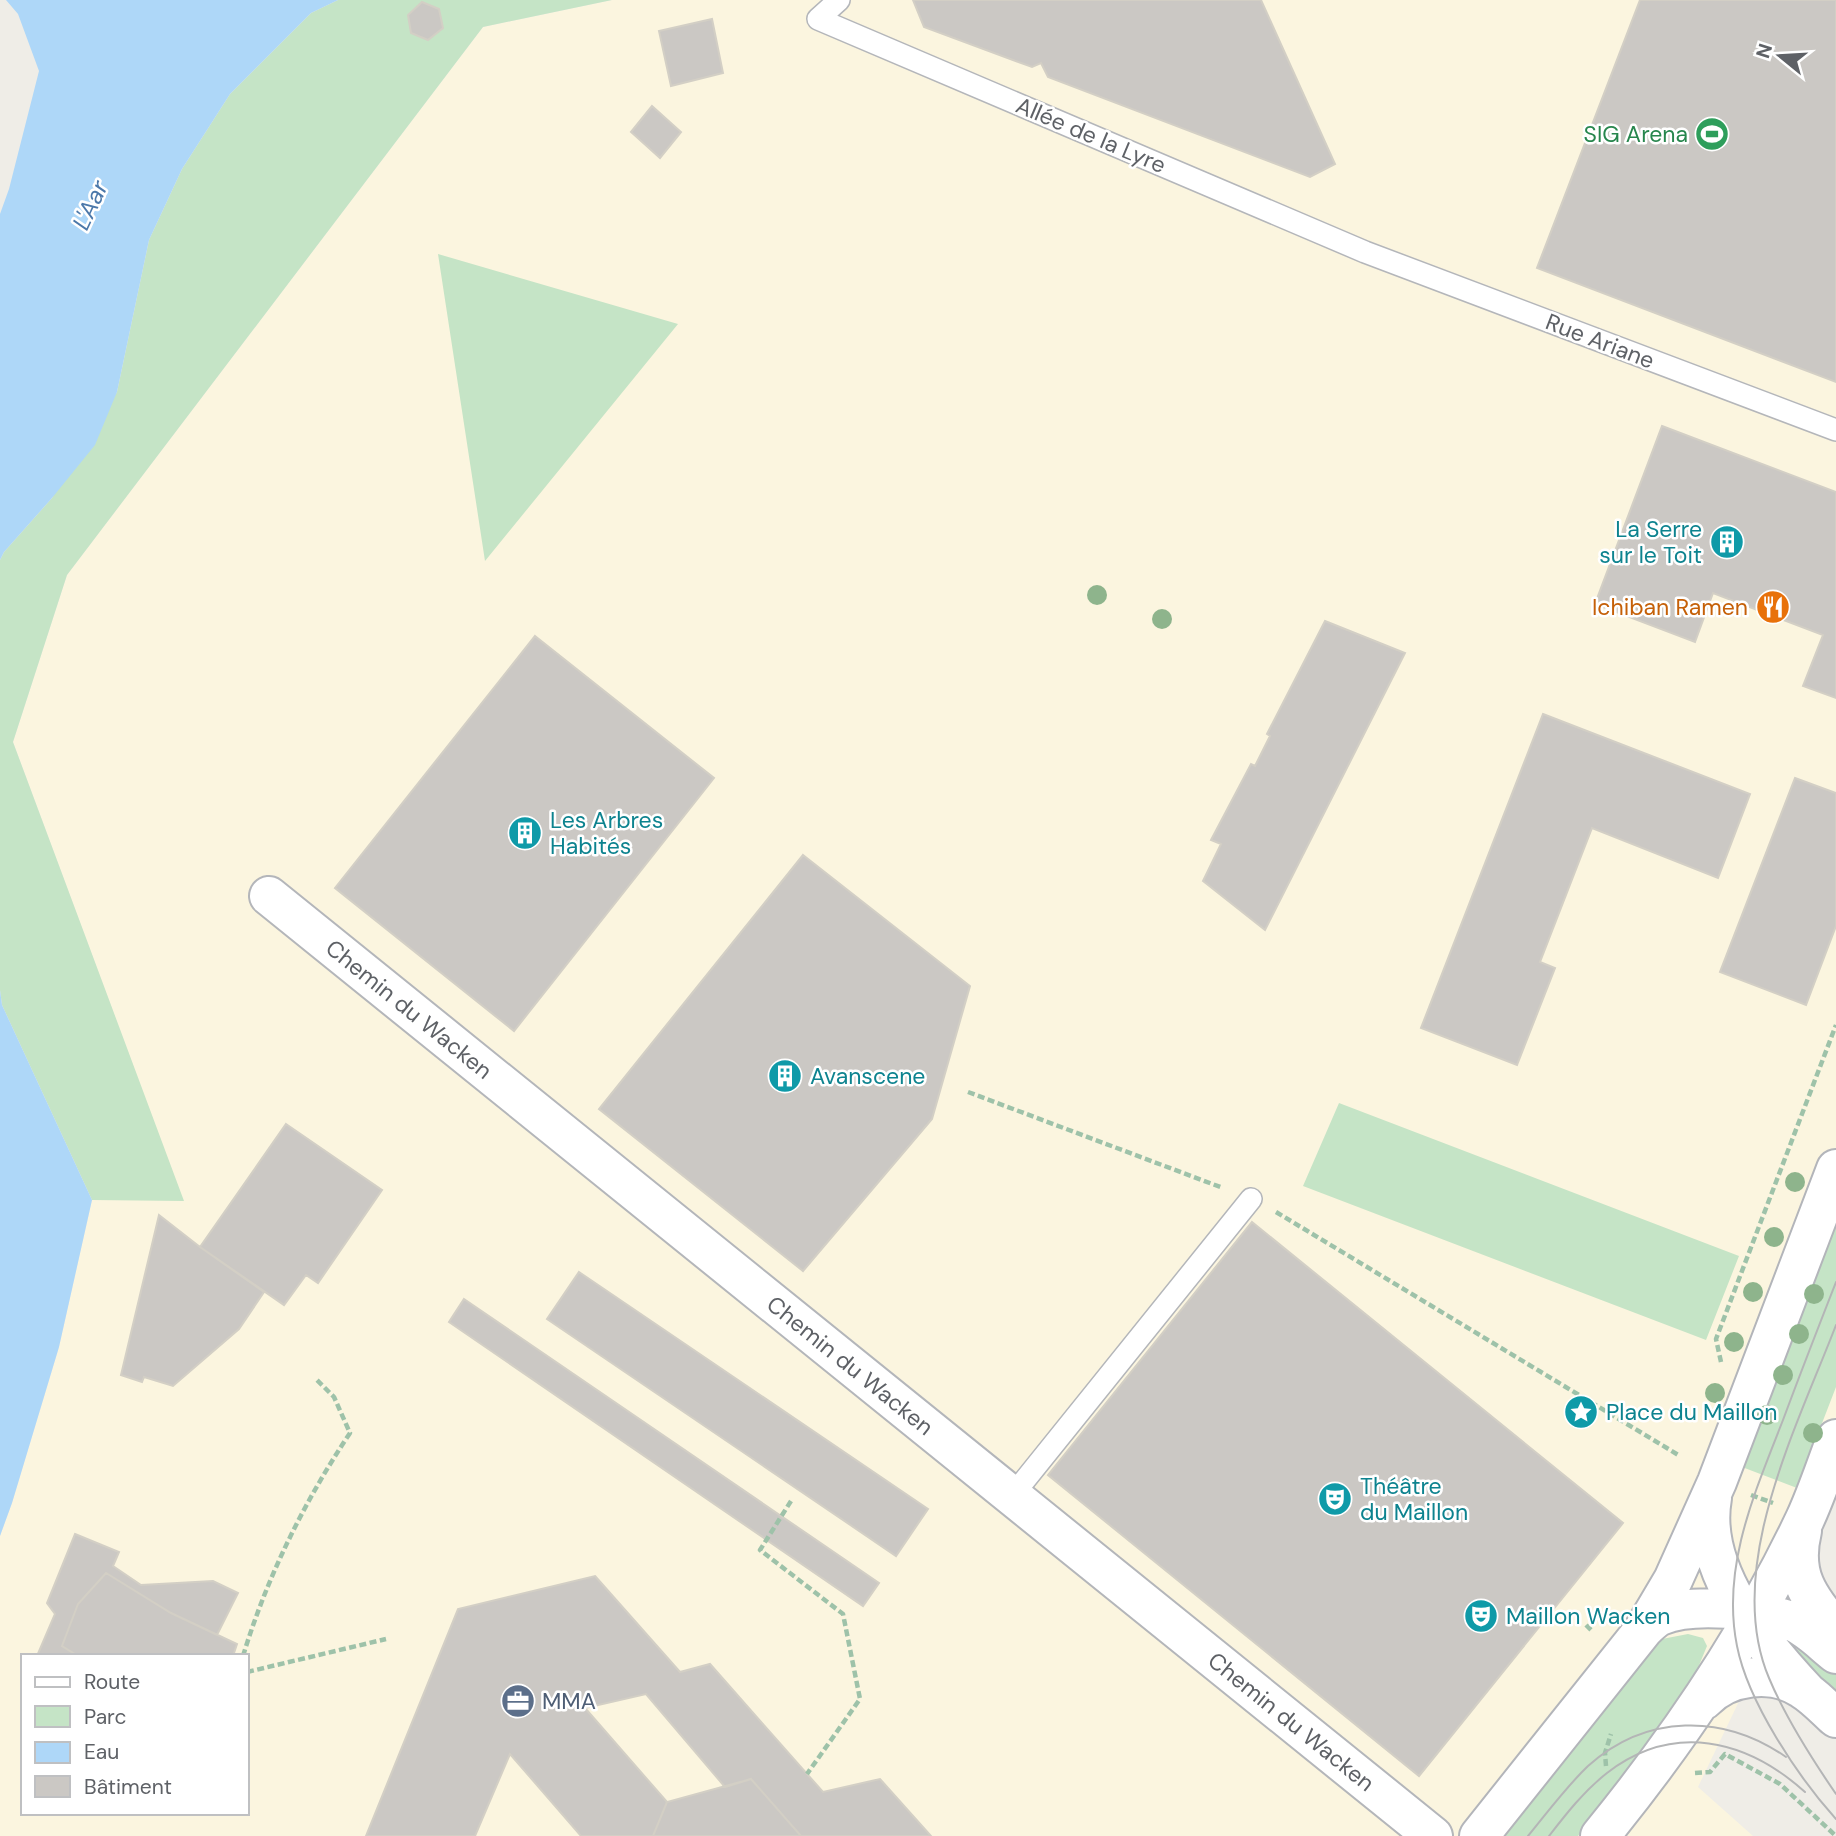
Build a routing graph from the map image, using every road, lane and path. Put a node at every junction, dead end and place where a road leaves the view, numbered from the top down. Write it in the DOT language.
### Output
graph roads {
  1 [pos="839,0"];
  2 [pos="1365,252"];
  3 [pos="1836,430"];
  4 [pos="269,896"];
  5 [pos="1836,1025"];
  6 [pos="968,1092"];
  7 [pos="1836,1169"];
  8 [pos="1251,1199"];
  9 [pos="1721,1364"];
  10 [pos="316,1378"];
  11 [pos="1836,1439"];
  12 [pos="1679,1456"];
  13 [pos="1717,1482"];
  14 [pos="1012,1496"];
  15 [pos="791,1501"];
  16 [pos="1807,1516"];
  17 [pos="1749,1615"];
  18 [pos="1644,1629"];
  19 [pos="1836,1630"];
  20 [pos="386,1639"];
  21 [pos="244,1654"];
  22 [pos="1836,1654"];
  23 [pos="248,1672"];
  24 [pos="1822,1705"];
  25 [pos="1697,1706"];
  26 [pos="1688,1773"];
  27 [pos="807,1774"];
  28 [pos="1433,1836"];
  29 [pos="1479,1836"];
  30 [pos="1600,1836"];
  31 [pos="1836,1836"];
  1 -- 2 [label="lane, Allée de la Lyre"];
  2 -- 3 [label="lane, Rue Ariane"];
  4 -- 14 [label="main road, Chemin du Wacken"];
  5 -- 9 [label="path"];
  6 -- 8 [label="path"];
  7 -- 13 [label="main road"];
  8 -- 12 [label="path"];
  8 -- 14 [label="lane"];
  10 -- 21 [label="path"];
  11 -- 16 [label="main road"];
  13 -- 16 [label="path"];
  13 -- 17 [label="main road"];
  13 -- 18 [label="main road"];
  14 -- 28 [label="main road, Chemin du Wacken"];
  15 -- 27 [label="path"];
  16 -- 17 [label="main road"];
  16 -- 19 [label="main road"];
  17 -- 18 [label="main road"];
  17 -- 22 [label="main road"];
  17 -- 24 [label="main road"];
  17 -- 25 [label="main road"];
  18 -- 29 [label="main road"];
  20 -- 23 [label="path"];
  24 -- 25 [label="main road"];
  25 -- 30 [label="main road"];
  26 -- 31 [label="path"];
}
